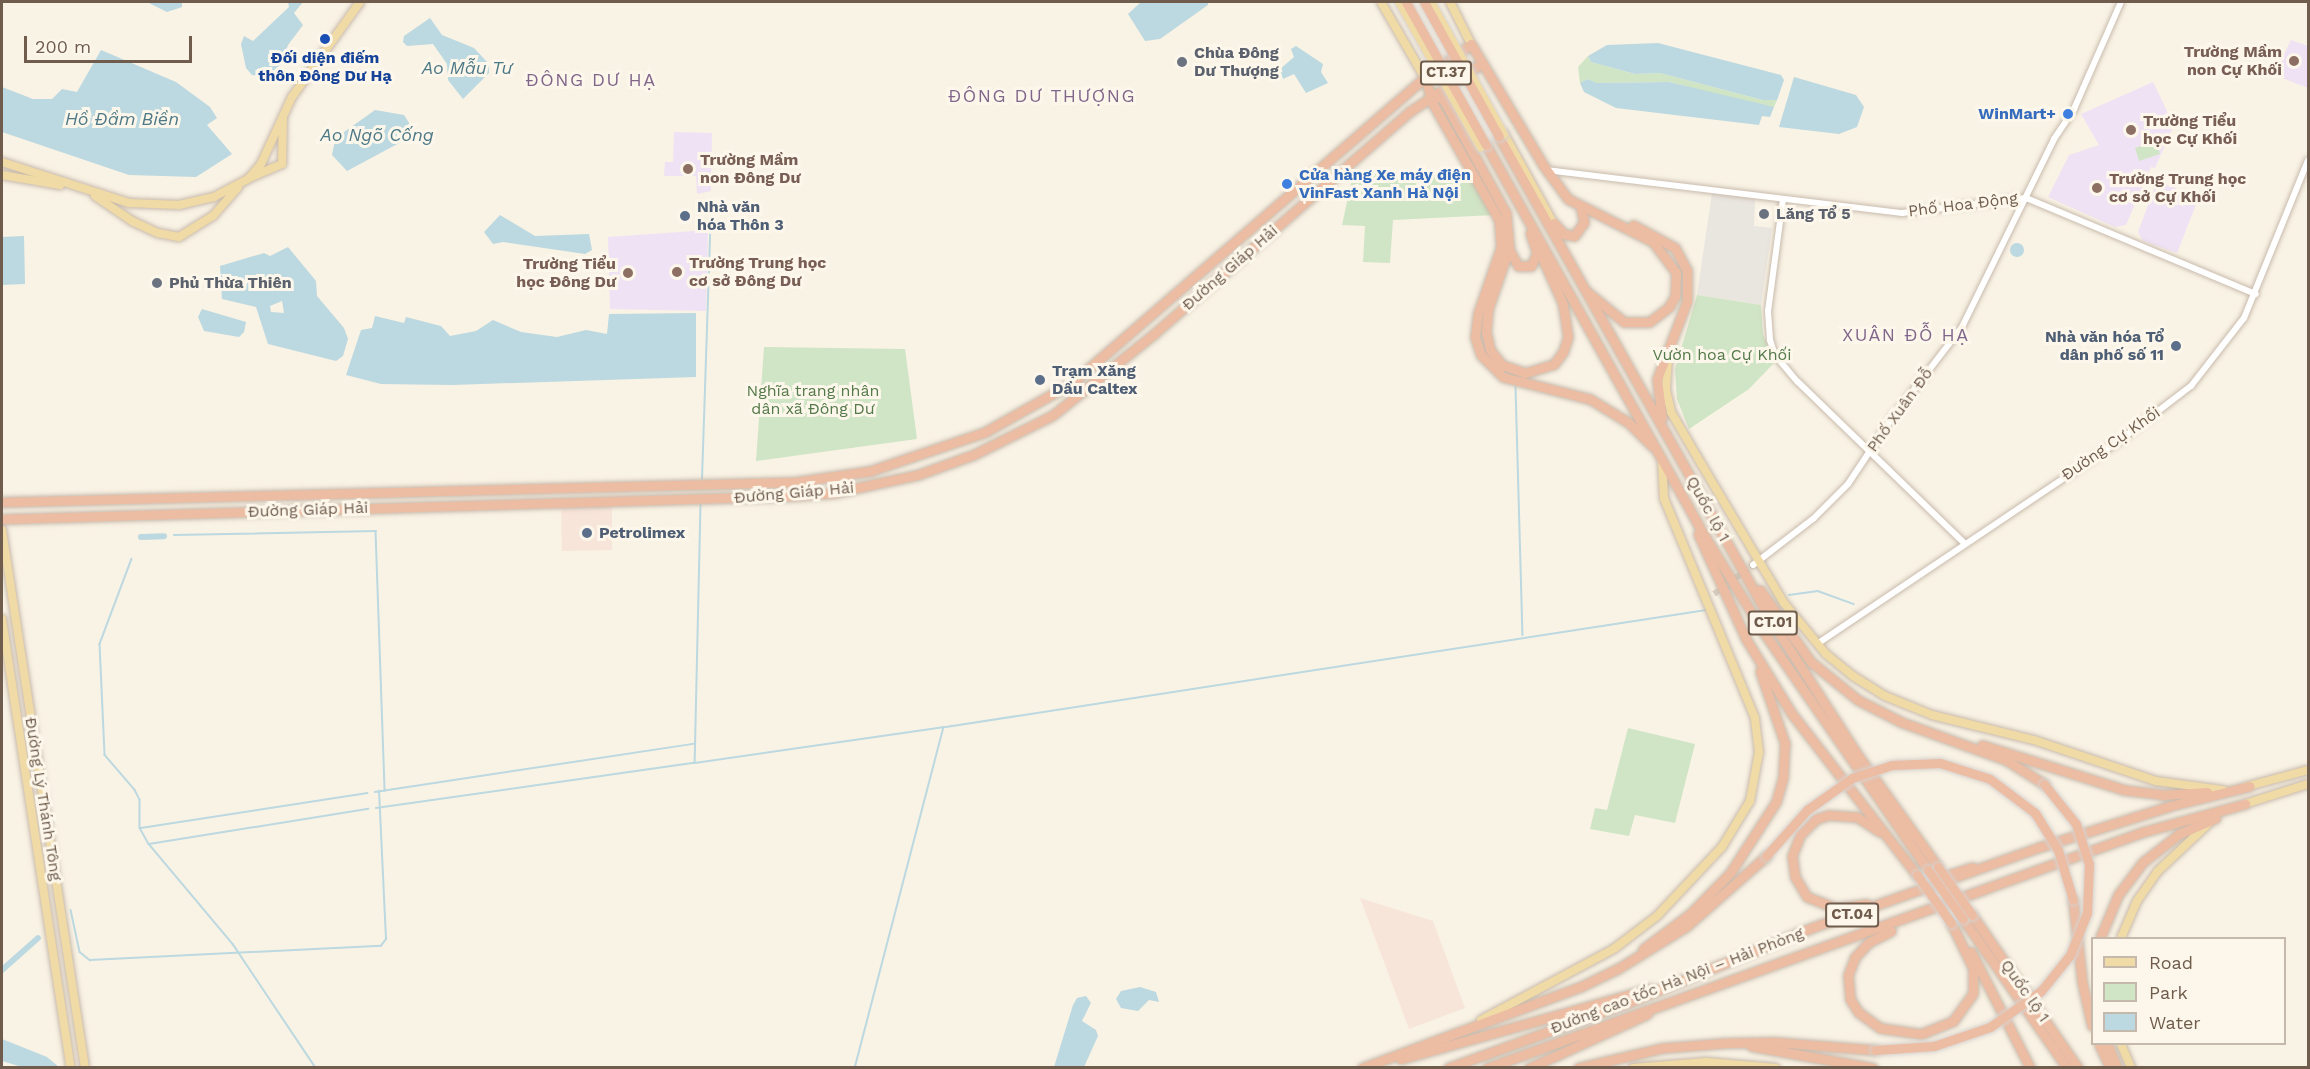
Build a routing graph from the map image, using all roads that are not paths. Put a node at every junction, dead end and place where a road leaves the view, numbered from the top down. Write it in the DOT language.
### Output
graph roads {
  1 [pos="360,2"];
  2 [pos="1381,2"];
  3 [pos="1399,2"];
  4 [pos="1406,2"];
  5 [pos="1424,2"];
  6 [pos="1431,2"];
  7 [pos="1450,2"];
  8 [pos="2121,2"];
  9 [pos="1471,44"];
  10 [pos="1482,63"];
  11 [pos="1425,78"];
  12 [pos="1433,95"];
  13 [pos="283,113"];
  14 [pos="1502,136"];
  15 [pos="1483,147"];
  16 [pos="2308,160"];
  17 [pos="2,162"];
  18 [pos="1500,169"];
  19 [pos="1546,170"];
  20 [pos="2,175"];
  21 [pos="249,178"];
  22 [pos="240,184"];
  23 [pos="78,188"];
  24 [pos="90,192"];
  25 [pos="2026,198"];
  26 [pos="1783,199"];
  27 [pos="2014,199"];
  28 [pos="1521,208"];
  29 [pos="2021,208"];
  30 [pos="1581,209"];
  31 [pos="1604,218"];
  32 [pos="1554,223"];
  33 [pos="1509,248"];
  34 [pos="1564,254"];
  35 [pos="1586,291"];
  36 [pos="2256,294"];
  37 [pos="1674,338"];
  38 [pos="1669,439"];
  39 [pos="1870,452"];
  40 [pos="1662,456"];
  41 [pos="218,497"];
  42 [pos="2,502"];
  43 [pos="1688,507"];
  44 [pos="218,513"];
  45 [pos="2,519"];
  46 [pos="2,530"];
  47 [pos="1722,533"];
  48 [pos="1964,543"];
  49 [pos="1756,563"];
  50 [pos="2,619"];
  51 [pos="1746,639"];
  52 [pos="1817,644"];
  53 [pos="1946,737"];
  54 [pos="2308,770"];
  55 [pos="2308,784"];
  56 [pos="2250,786"];
  57 [pos="2216,791"];
  58 [pos="2245,804"];
  59 [pos="2218,817"];
  60 [pos="2040,847"];
  61 [pos="1897,850"];
  62 [pos="1933,869"];
  63 [pos="1969,896"];
  64 [pos="1967,917"];
  65 [pos="1951,923"];
  66 [pos="2101,937"];
  67 [pos="2122,937"];
  68 [pos="66,944"];
  69 [pos="52,947"];
  70 [pos="1619,968"];
  71 [pos="1664,986"];
  72 [pos="1669,1002"];
  73 [pos="2091,1022"];
  74 [pos="1462,1030"];
  75 [pos="1725,1043"];
  76 [pos="2099,1045"];
  77 [pos="2107,1045"];
  78 [pos="2121,1045"];
  79 [pos="71,1068"];
  80 [pos="85,1068"];
  81 [pos="1362,1068"];
  82 [pos="1369,1068"];
  83 [pos="1448,1068"];
  84 [pos="1487,1068"];
  85 [pos="1530,1068"];
  86 [pos="1578,1068"];
  87 [pos="1633,1068"];
  88 [pos="1776,1068"];
  89 [pos="1873,1068"];
  90 [pos="2030,1068"];
  91 [pos="2067,1068"];
  92 [pos="2078,1068"];
  93 [pos="2110,1068"];
  94 [pos="2117,1068"];
  95 [pos="2131,1068"];
  1 -- 13 [label="main road"];
  2 -- 11 [label="main road"];
  3 -- 15 [label="main road, bridge"];
  4 -- 15 [label="highway, CT.37, bridge"];
  5 -- 14 [label="highway, CT.37, bridge"];
  6 -- 14 [label="main road, bridge"];
  7 -- 9 [label="main road"];
  8 -- 25 [label="street, Phố Xuân Đỗ"];
  9 -- 10 [label="highway"];
  9 -- 11 [label="highway, Đường Giáp Hải"];
  10 -- 12 [label="highway, Đường Giáp Hải"];
  10 -- 19 [label="highway"];
  11 -- 12 [label="highway"];
  11 -- 41 [label="highway, Đường Giáp Hải"];
  12 -- 33 [label="highway"];
  12 -- 40 [label="highway"];
  12 -- 44 [label="highway, Đường Giáp Hải"];
  13 -- 21 [label="main road"];
  13 -- 21 [label="main road"];
  14 -- 32 [label="main road"];
  14 -- 34 [label="highway, Quốc lộ 1 / CT.37"];
  15 -- 18 [label="highway, Quốc lộ 1 / CT.37"];
  16 -- 36 [label="street, Đường Cự Khối"];
  17 -- 23 [label="main road"];
  18 -- 28 [label="highway, Quốc lộ 1 / CT.01"];
  19 -- 26 [label="street, Phố Hoa Động"];
  19 -- 30 [label="highway"];
  20 -- 23 [label="main road"];
  21 -- 22 [label="main road"];
  22 -- 24 [label="main road"];
  22 -- 24 [label="main road"];
  23 -- 24 [label="main road"];
  25 -- 27 [label="street, Phố Hoa Động"];
  25 -- 29 [label="street, Phố Xuân Đỗ"];
  25 -- 36 [label="street, Phố Hoa Động"];
  26 -- 27 [label="street, Phố Hoa Động"];
  26 -- 39 [label="street"];
  27 -- 29 [label="street"];
  28 -- 33 [label="highway"];
  28 -- 33 [label="highway"];
  28 -- 40 [label="highway, Quốc lộ 1 / CT.01"];
  29 -- 39 [label="street, Phố Xuân Đỗ"];
  30 -- 31 [label="highway"];
  30 -- 32 [label="highway"];
  31 -- 35 [label="highway"];
  31 -- 37 [label="highway"];
  32 -- 34 [label="main road"];
  34 -- 35 [label="highway, Quốc lộ 1 / CT.01"];
  35 -- 38 [label="highway, Quốc lộ 1 / CT.01"];
  36 -- 48 [label="street, Đường Cự Khối"];
  37 -- 38 [label="highway"];
  37 -- 49 [label="main road"];
  38 -- 47 [label="highway, Quốc lộ 1 / CT.01"];
  39 -- 48 [label="street"];
  39 -- 49 [label="street, Phố Xuân Đỗ"];
  40 -- 43 [label="highway, Quốc lộ 1 / CT.01"];
  40 -- 74 [label="main road"];
  41 -- 42 [label="highway, Đường Giáp Hải"];
  41 -- 44 [label="highway"];
  43 -- 51 [label="highway"];
  43 -- 62 [label="highway, Quốc lộ 1 / CT.01"];
  44 -- 45 [label="highway, Đường Giáp Hải"];
  46 -- 68 [label="main road, Đường Lý Thánh Tông"];
  47 -- 53 [label="highway"];
  47 -- 62 [label="highway, Quốc lộ 1 / CT.01"];
  48 -- 52 [label="street, Đường Cự Khối"];
  49 -- 52 [label="main road"];
  50 -- 69 [label="main road, Đường Lý Thánh Tông"];
  51 -- 61 [label="highway"];
  51 -- 70 [label="highway"];
  52 -- 57 [label="main road"];
  53 -- 57 [label="highway"];
  53 -- 75 [label="highway, bridge"];
  54 -- 56 [label="main road"];
  55 -- 58 [label="main road"];
  56 -- 57 [label="main road"];
  56 -- 60 [label="highway, Đường cao tốc Hà Nội – Hải Phòng / CT.04"];
  58 -- 59 [label="highway"];
  58 -- 63 [label="highway, Đường cao tốc Hà Nội – Hải Phòng / CT.04"];
  59 -- 66 [label="highway"];
  59 -- 67 [label="main road"];
  60 -- 61 [label="highway"];
  60 -- 71 [label="highway, Đường cao tốc Hà Nội – Hải Phòng / CT.04"];
  61 -- 65 [label="highway, bridge"];
  62 -- 64 [label="highway, CT.01, bridge"];
  63 -- 65 [label="highway"];
  63 -- 72 [label="highway, Đường cao tốc Hà Nội – Hải Phòng / CT.04"];
  64 -- 91 [label="highway, Quốc lộ 1 / CT.01"];
  64 -- 92 [label="highway, Quốc lộ 1 / CT.01"];
  65 -- 90 [label="highway"];
  68 -- 69 [label="main road"];
  68 -- 80 [label="main road, Đường Lý Thánh Tông"];
  69 -- 79 [label="main road, Đường Lý Thánh Tông"];
  70 -- 73 [label="highway, bridge"];
  70 -- 74 [label="highway, Đường cao tốc Hà Nội – Hải Phòng"];
  71 -- 82 [label="highway"];
  71 -- 83 [label="highway, Đường cao tốc Hà Nội – Hải Phòng / CT.04"];
  72 -- 84 [label="highway, Đường cao tốc Hà Nội – Hải Phòng / CT.04"];
  72 -- 85 [label="highway"];
  74 -- 81 [label="highway, Đường cao tốc Hà Nội – Hải Phòng"];
  75 -- 86 [label="highway"];
  75 -- 89 [label="highway"];
  76 -- 93 [label="highway"];
  77 -- 94 [label="highway"];
  78 -- 95 [label="main road"];
  87 -- 88 [label="main road"];
}
